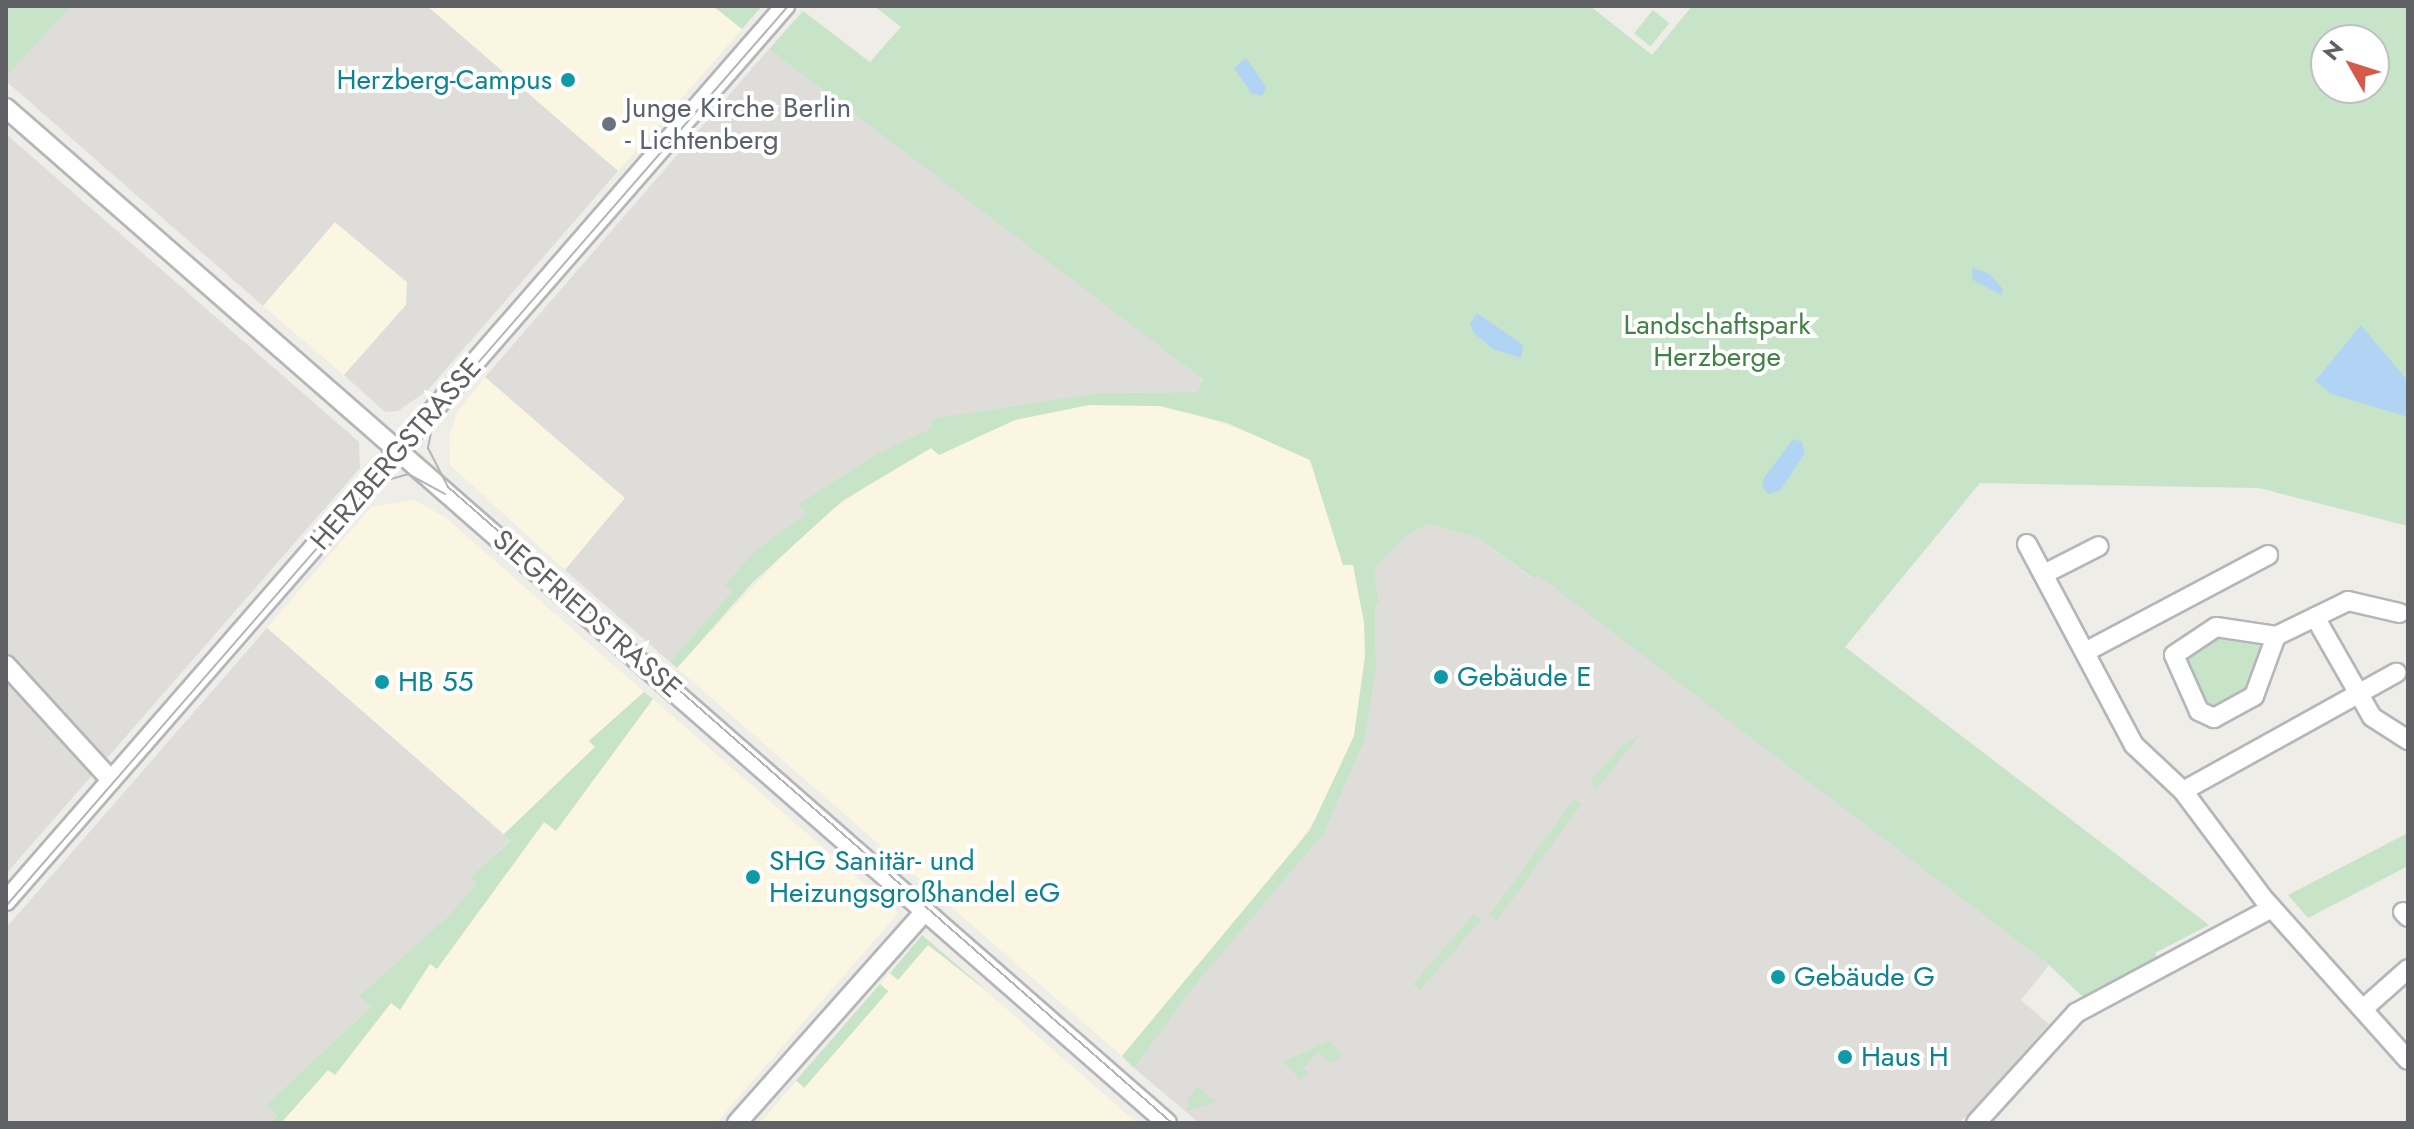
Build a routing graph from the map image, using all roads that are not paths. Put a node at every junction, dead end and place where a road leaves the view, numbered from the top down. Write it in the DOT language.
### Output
graph roads {
  1 [pos="785,6"];
  2 [pos="6,108"];
  3 [pos="399,449"];
  4 [pos="2027,544"];
  5 [pos="2099,546"];
  6 [pos="2268,555"];
  7 [pos="2046,573"];
  8 [pos="2400,613"];
  9 [pos="2315,617"];
  10 [pos="2276,636"];
  11 [pos="2087,651"];
  12 [pos="6,665"];
  13 [pos="2396,673"];
  14 [pos="2356,693"];
  15 [pos="2408,740"];
  16 [pos="111,780"];
  17 [pos="2183,791"];
  18 [pos="6,901"];
  19 [pos="2272,908"];
  20 [pos="925,911"];
  21 [pos="2408,969"];
  22 [pos="2363,1009"];
  23 [pos="2408,1060"];
  24 [pos="737,1123"];
  25 [pos="1167,1123"];
  26 [pos="1976,1123"];
  1 -- 3 [label="street, HERZBERGSTRASSE"];
  2 -- 3 [label="street, SIEGFRIEDSTRASSE"];
  3 -- 16 [label="street, HERZBERGSTRASSE"];
  3 -- 20 [label="street, SIEGFRIEDSTRASSE"];
  4 -- 7 [label="street"];
  5 -- 7 [label="street"];
  6 -- 11 [label="street"];
  7 -- 11 [label="street"];
  8 -- 9 [label="street"];
  9 -- 10 [label="street"];
  9 -- 14 [label="street"];
  10 -- 10 [label="street"];
  11 -- 17 [label="street"];
  12 -- 16 [label="street"];
  13 -- 14 [label="street"];
  14 -- 15 [label="street"];
  14 -- 17 [label="street"];
  16 -- 18 [label="street, HERZBERGSTRASSE"];
  17 -- 19 [label="street"];
  19 -- 22 [label="street"];
  19 -- 26 [label="street"];
  20 -- 24 [label="street"];
  20 -- 25 [label="street, SIEGFRIEDSTRASSE"];
  21 -- 22 [label="street"];
  22 -- 23 [label="street"];
}
